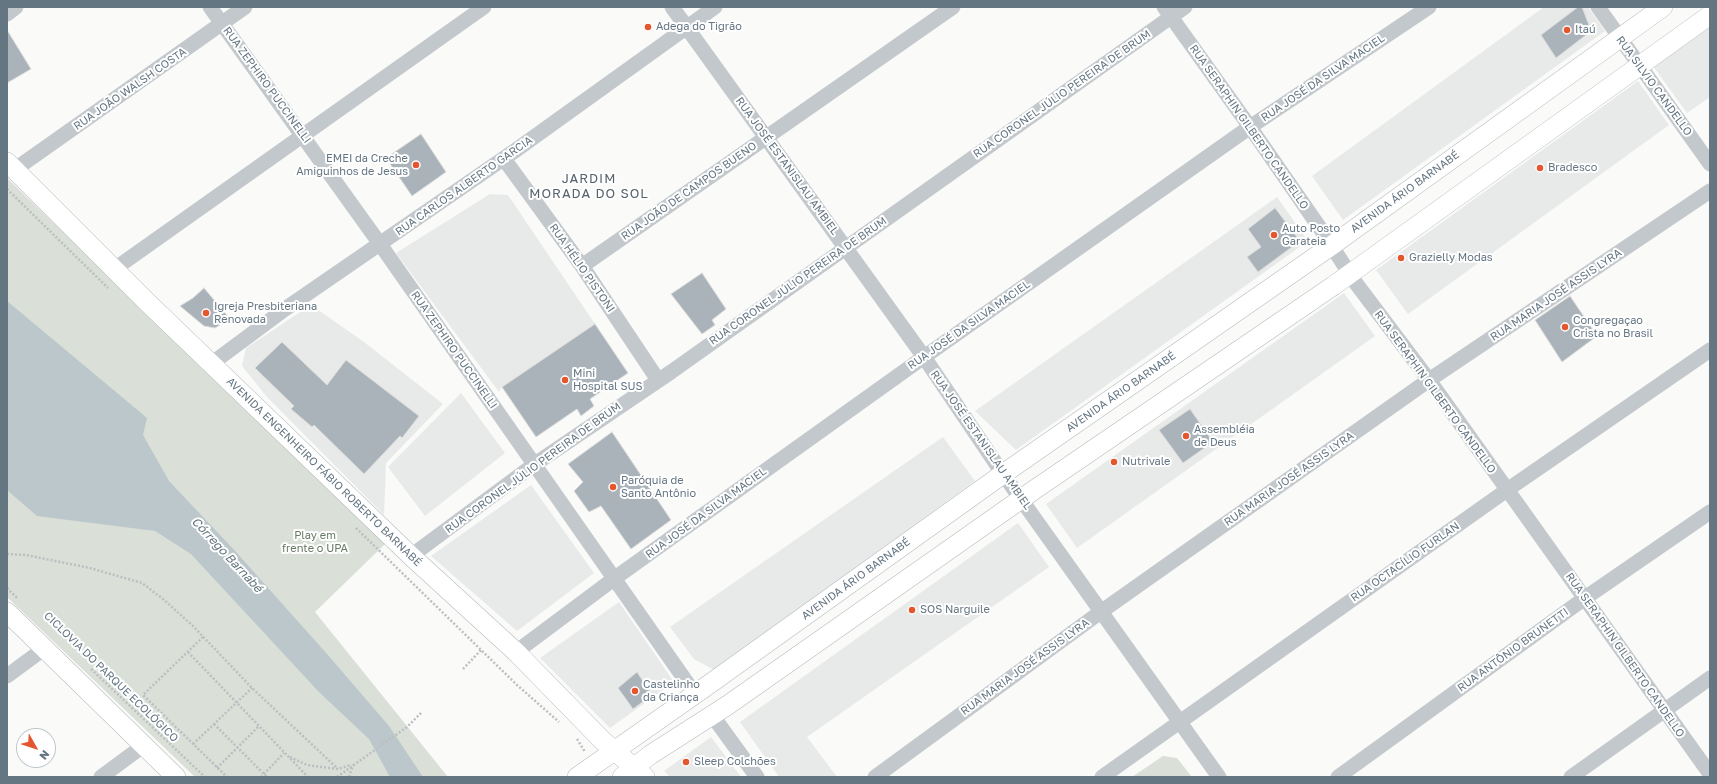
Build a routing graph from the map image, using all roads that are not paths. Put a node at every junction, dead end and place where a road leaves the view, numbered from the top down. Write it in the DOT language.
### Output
graph roads {
  1 [pos="16,7"];
  2 [pos="210,7"];
  3 [pos="245,7"];
  4 [pos="484,7"];
  5 [pos="672,7"];
  6 [pos="715,7"];
  7 [pos="953,7"];
  8 [pos="1185,7"];
  9 [pos="1429,7"];
  10 [pos="1598,7"];
  11 [pos="1658,8"];
  12 [pos="1167,12"];
  13 [pos="7,14"];
  14 [pos="1710,15"];
  15 [pos="222,23"];
  16 [pos="687,27"];
  17 [pos="1619,37"];
  18 [pos="1640,65"];
  19 [pos="1250,126"];
  20 [pos="302,134"];
  21 [pos="766,137"];
  22 [pos="504,159"];
  23 [pos="1710,164"];
  24 [pos="11,166"];
  25 [pos="1710,191"];
  26 [pos="380,244"];
  27 [pos="1330,246"];
  28 [pos="845,248"];
  29 [pos="582,266"];
  30 [pos="113,270"];
  31 [pos="1350,274"];
  32 [pos="1710,350"];
  33 [pos="924,357"];
  34 [pos="211,364"];
  35 [pos="658,380"];
  36 [pos="1428,380"];
  37 [pos="535,464"];
  38 [pos="1003,474"];
  39 [pos="1507,490"];
  40 [pos="1022,498"];
  41 [pos="1710,512"];
  42 [pos="411,556"];
  43 [pos="615,578"];
  44 [pos="1585,598"];
  45 [pos="15,608"];
  46 [pos="1102,611"];
  47 [pos="45,648"];
  48 [pos="516,652"];
  49 [pos="7,676"];
  50 [pos="1710,678"];
  51 [pos="696,694"];
  52 [pos="1664,711"];
  53 [pos="712,715"];
  54 [pos="1180,722"];
  55 [pos="143,746"];
  56 [pos="615,751"];
  57 [pos="633,774"];
  58 [pos="1710,774"];
  59 [pos="101,777"];
  60 [pos="176,777"];
  61 [pos="577,777"];
  62 [pos="757,777"];
  63 [pos="875,777"];
  64 [pos="1102,777"];
  65 [pos="1219,777"];
  66 [pos="1338,777"];
  67 [pos="1571,777"];
  1 -- 13 [label="street"];
  2 -- 15 [label="street, RUA ZEPHIRO PUCCINELLI"];
  3 -- 15 [label="street, RUA JOÃO WALSH COSTA"];
  4 -- 20 [label="street"];
  5 -- 16 [label="street, RUA JOSÉ ESTANISLAU AMBIEL"];
  6 -- 16 [label="street, RUA CARLOS ALBERTO GARCIA"];
  7 -- 21 [label="street, RUA JOÃO DE CAMPOS BUENO"];
  8 -- 12 [label="street, RUA CORONEL JÚLIO PEREIRA DE BRUM"];
  9 -- 19 [label="street, RUA JOSÉ DA SILVA MACIEL"];
  10 -- 17 [label="street, RUA SILVIO CANDELLO"];
  11 -- 17 [label="main road, AVENIDA ÁRIO BARNABÉ"];
  12 -- 19 [label="street, RUA SERAPHIN GILBERTO CANDELLO"];
  12 -- 28 [label="street, RUA CORONEL JÚLIO PEREIRA DE BRUM"];
  14 -- 18 [label="main road"];
  15 -- 20 [label="street, RUA ZEPHIRO PUCCINELLI"];
  15 -- 24 [label="street, RUA JOÃO WALSH COSTA"];
  16 -- 21 [label="street, RUA JOSÉ ESTANISLAU AMBIEL"];
  16 -- 22 [label="street, RUA CARLOS ALBERTO GARCIA"];
  17 -- 18 [label="street, RUA SILVIO CANDELLO"];
  17 -- 27 [label="main road, AVENIDA ÁRIO BARNABÉ"];
  18 -- 23 [label="street, RUA SILVIO CANDELLO"];
  18 -- 31 [label="main road"];
  19 -- 27 [label="street, RUA SERAPHIN GILBERTO CANDELLO"];
  19 -- 33 [label="street, RUA JOSÉ DA SILVA MACIEL"];
  20 -- 26 [label="street, RUA ZEPHIRO PUCCINELLI"];
  20 -- 30 [label="street"];
  21 -- 28 [label="street, RUA JOSÉ ESTANISLAU AMBIEL"];
  21 -- 29 [label="street, RUA JOÃO DE CAMPOS BUENO"];
  22 -- 26 [label="street, RUA CARLOS ALBERTO GARCIA"];
  22 -- 29 [label="street, RUA HÉLIO PISTONI"];
  24 -- 30 [label="main road, AVENIDA ENGENHEIRO FÁBIO ROBERTO BARNABÉ"];
  25 -- 36 [label="street, RUA MARIA JOSÉ ASSIS LYRA"];
  26 -- 34 [label="street, RUA CARLOS ALBERTO GARCIA"];
  26 -- 37 [label="street, RUA ZEPHIRO PUCCINELLI"];
  27 -- 31 [label="street, RUA SERAPHIN GILBERTO CANDELLO"];
  27 -- 38 [label="main road, AVENIDA ÁRIO BARNABÉ"];
  28 -- 33 [label="street, RUA JOSÉ ESTANISLAU AMBIEL"];
  28 -- 35 [label="street, RUA CORONEL JÚLIO PEREIRA DE BRUM"];
  29 -- 35 [label="street, RUA HÉLIO PISTONI"];
  30 -- 34 [label="main road, AVENIDA ENGENHEIRO FÁBIO ROBERTO BARNABÉ"];
  31 -- 36 [label="street, RUA SERAPHIN GILBERTO CANDELLO"];
  31 -- 40 [label="main road"];
  32 -- 39 [label="street, RUA OCTACÍLIO FURLAN"];
  33 -- 38 [label="street, RUA JOSÉ ESTANISLAU AMBIEL"];
  33 -- 43 [label="street, RUA JOSÉ DA SILVA MACIEL"];
  34 -- 42 [label="main road, AVENIDA ENGENHEIRO FÁBIO ROBERTO BARNABÉ"];
  35 -- 37 [label="street, RUA CORONEL JÚLIO PEREIRA DE BRUM"];
  36 -- 39 [label="street, RUA SERAPHIN GILBERTO CANDELLO"];
  36 -- 46 [label="street, RUA MARIA JOSÉ ASSIS LYRA"];
  37 -- 42 [label="street, RUA CORONEL JÚLIO PEREIRA DE BRUM"];
  37 -- 43 [label="street, RUA ZEPHIRO PUCCINELLI"];
  38 -- 40 [label="street, RUA JOSÉ ESTANISLAU AMBIEL"];
  38 -- 51 [label="main road, AVENIDA ÁRIO BARNABÉ"];
  39 -- 44 [label="street, RUA SERAPHIN GILBERTO CANDELLO"];
  39 -- 54 [label="street, RUA OCTACÍLIO FURLAN"];
  40 -- 46 [label="street, RUA JOSÉ ESTANISLAU AMBIEL"];
  40 -- 53 [label="main road"];
  41 -- 44 [label="street, RUA ANTÔNIO BRUNETTI"];
  42 -- 48 [label="main road, AVENIDA ENGENHEIRO FÁBIO ROBERTO BARNABÉ"];
  43 -- 48 [label="street, RUA JOSÉ DA SILVA MACIEL"];
  43 -- 51 [label="street, RUA ZEPHIRO PUCCINELLI"];
  44 -- 52 [label="street, RUA SERAPHIN GILBERTO CANDELLO"];
  44 -- 66 [label="street, RUA ANTÔNIO BRUNETTI"];
  45 -- 47 [label="main road"];
  46 -- 54 [label="street, RUA JOSÉ ESTANISLAU AMBIEL"];
  46 -- 63 [label="street, RUA MARIA JOSÉ ASSIS LYRA"];
  47 -- 49 [label="street"];
  47 -- 55 [label="main road"];
  48 -- 56 [label="main road, AVENIDA ENGENHEIRO FÁBIO ROBERTO BARNABÉ"];
  50 -- 52 [label="street"];
  51 -- 56 [label="main road, AVENIDA ÁRIO BARNABÉ"];
  52 -- 58 [label="street, RUA SERAPHIN GILBERTO CANDELLO"];
  52 -- 67 [label="street"];
  53 -- 57 [label="main road"];
  53 -- 62 [label="street"];
  54 -- 64 [label="street, RUA OCTACÍLIO FURLAN"];
  54 -- 65 [label="street, RUA JOSÉ ESTANISLAU AMBIEL"];
  55 -- 59 [label="street"];
  55 -- 60 [label="main road"];
  56 -- 57 [label="main road, AVENIDA ENGENHEIRO FÁBIO ROBERTO BARNABÉ"];
  56 -- 61 [label="main road, AVENIDA ÁRIO BARNABÉ"];
}
